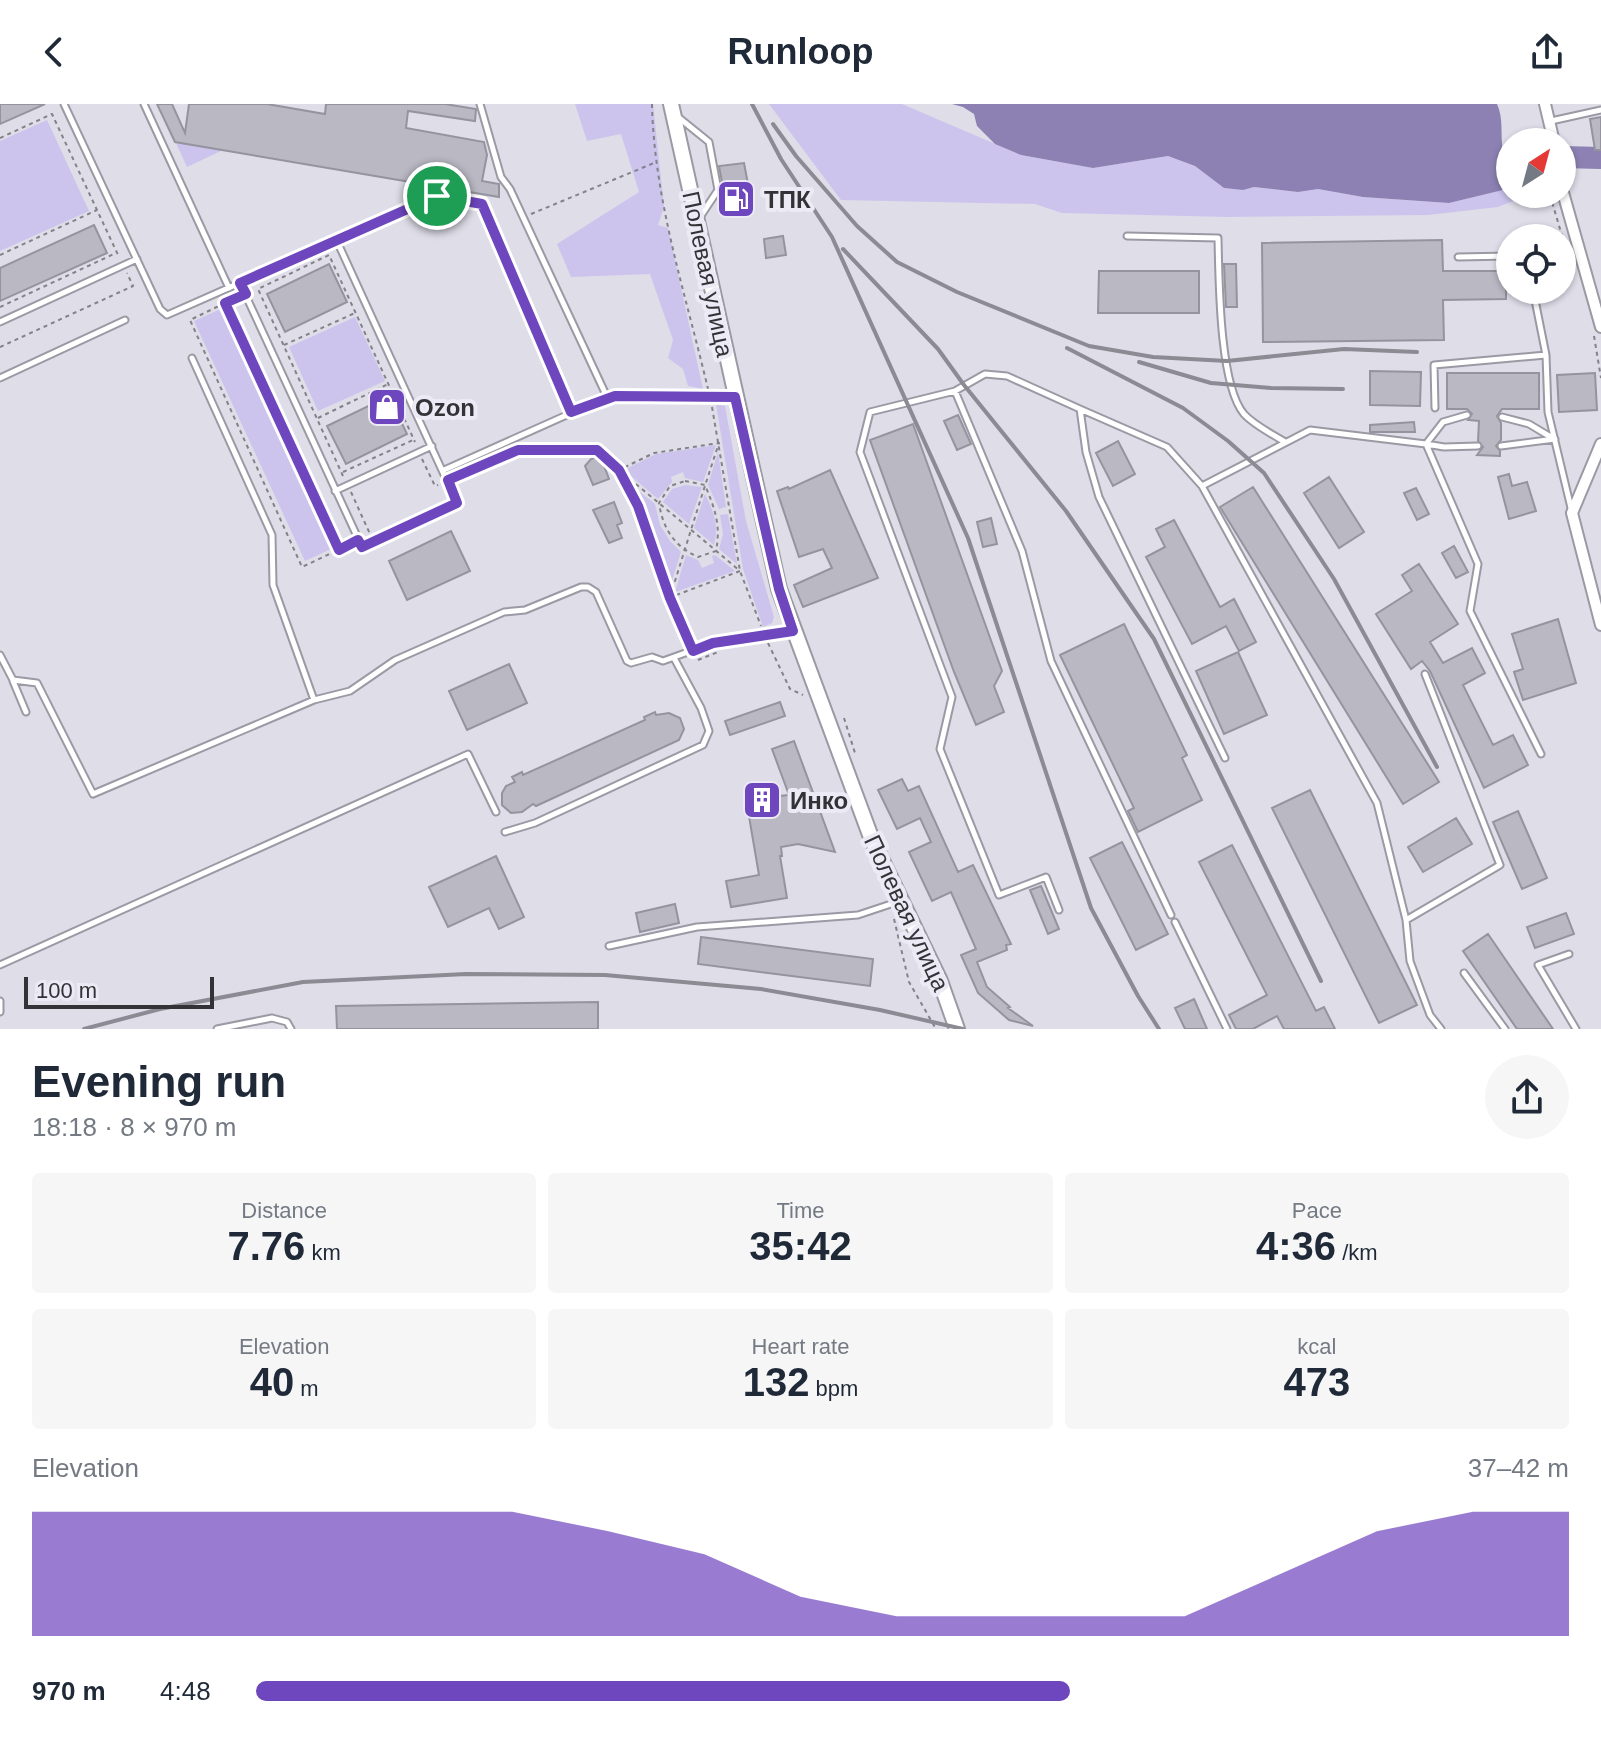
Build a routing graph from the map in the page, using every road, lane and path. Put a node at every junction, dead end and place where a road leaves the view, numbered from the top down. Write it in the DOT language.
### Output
graph roads {
  1 [pos="64,104"];
  2 [pos="144,104"];
  3 [pos="480,104"];
  4 [pos="1545,104"];
  5 [pos="672,109"];
  6 [pos="1601,110"];
  7 [pos="1551,121"];
  8 [pos="1552,128"];
  9 [pos="0,138"];
  10 [pos="656,162"];
  11 [pos="1567,208"];
  12 [pos="97,210"];
  13 [pos="521,214"];
  14 [pos="697,221"];
  15 [pos="1127,236"];
  16 [pos="336,239"];
  17 [pos="117,253"];
  18 [pos="0,255"];
  19 [pos="1496,256"];
  20 [pos="1458,257"];
  21 [pos="137,259"];
  22 [pos="123,265"];
  23 [pos="240,283"];
  24 [pos="229,288"];
  25 [pos="246,294"];
  26 [pos="225,303"];
  27 [pos="1536,304"];
  28 [pos="0,307"];
  29 [pos="356,312"];
  30 [pos="125,320"];
  31 [pos="0,322"];
  32 [pos="1601,327"];
  33 [pos="283,345"];
  34 [pos="0,347"];
  35 [pos="1546,355"];
  36 [pos="192,358"];
  37 [pos="0,378"];
  38 [pos="388,384"];
  39 [pos="955,391"];
  40 [pos="607,397"];
  41 [pos="735,397"];
  42 [pos="1435,408"];
  43 [pos="1080,409"];
  44 [pos="571,412"];
  45 [pos="1467,415"];
  46 [pos="1502,417"];
  47 [pos="317,418"];
  48 [pos="1555,439"];
  49 [pos="414,440"];
  50 [pos="1285,442"];
  51 [pos="1426,444"];
  52 [pos="1601,444"];
  53 [pos="433,446"];
  54 [pos="1478,446"];
  55 [pos="1501,446"];
  56 [pos="419,452"];
  57 [pos="444,470"];
  58 [pos="619,470"];
  59 [pos="342,472"];
  60 [pos="448,480"];
  61 [pos="348,485"];
  62 [pos="705,485"];
  63 [pos="1202,486"];
  64 [pos="335,491"];
  65 [pos="659,503"];
  66 [pos="1572,513"];
  67 [pos="691,530"];
  68 [pos="358,540"];
  69 [pos="339,550"];
  70 [pos="684,550"];
  71 [pos="716,551"];
  72 [pos="670,598"];
  73 [pos="1598,604"];
  74 [pos="1601,625"];
  75 [pos="793,631"];
  76 [pos="727,649"];
  77 [pos="693,651"];
  78 [pos="0,655"];
  79 [pos="674,658"];
  80 [pos="1425,674"];
  81 [pos="13,680"];
  82 [pos="314,700"];
  83 [pos="26,712"];
  84 [pos="1541,754"];
  85 [pos="1225,758"];
  86 [pos="496,812"];
  87 [pos="505,832"];
  88 [pos="901,901"];
  89 [pos="1059,910"];
  90 [pos="1171,915"];
  91 [pos="1406,920"];
  92 [pos="1175,922"];
  93 [pos="609,946"];
  94 [pos="1569,954"];
  95 [pos="0,965"];
  96 [pos="1464,973"];
  97 [pos="0,1001"];
  98 [pos="0,1012"];
  99 [pos="934,1024"];
  100 [pos="253,1026"];
  101 [pos="217,1029"];
  102 [pos="291,1029"];
  103 [pos="929,1029"];
  104 [pos="957,1029"];
  105 [pos="1227,1029"];
  106 [pos="1441,1029"];
  107 [pos="1505,1029"];
  108 [pos="1576,1029"];
  1 -- 21 [label="lane"];
  2 -- 24 [label="lane"];
  3 -- 13 [label="lane"];
  4 -- 7 [label="street"];
  5 -- 14 [label="street, Полевая улица"];
  5 -- 14 [label="lane"];
  6 -- 7 [label="lane"];
  7 -- 8 [label="street"];
  9 -- 12 [label="path"];
  10 -- 13 [label="path"];
  11 -- 32 [label="street"];
  12 -- 17 [label="path"];
  12 -- 18 [label="path"];
  13 -- 40 [label="lane"];
  14 -- 41 [label="street, Полевая улица"];
  15 -- 50 [label="lane"];
  16 -- 23 [label="lane"];
  16 -- 44 [label="lane"];
  16 -- 53 [label="lane"];
  17 -- 22 [label="path"];
  17 -- 28 [label="path"];
  19 -- 20 [label="lane"];
  21 -- 22 [label="lane"];
  21 -- 24 [label="lane"];
  22 -- 31 [label="lane"];
  22 -- 34 [label="path"];
  23 -- 24 [label="lane"];
  23 -- 25 [label="lane"];
  25 -- 26 [label="path"];
  25 -- 64 [label="lane"];
  26 -- 69 [label="path"];
  26 -- 69 [label="path"];
  27 -- 35 [label="lane"];
  29 -- 33 [label="path"];
  29 -- 33 [label="path"];
  29 -- 38 [label="path"];
  30 -- 37 [label="lane"];
  33 -- 47 [label="path"];
  35 -- 42 [label="lane"];
  35 -- 48 [label="lane"];
  36 -- 82 [label="lane"];
  38 -- 47 [label="path"];
  38 -- 49 [label="path"];
  39 -- 43 [label="lane"];
  39 -- 89 [label="lane"];
  39 -- 90 [label="lane"];
  40 -- 41 [label="lane"];
  40 -- 44 [label="lane"];
  41 -- 75 [label="street, Полевая улица"];
  43 -- 63 [label="lane"];
  43 -- 85 [label="lane"];
  44 -- 57 [label="lane"];
  45 -- 51 [label="lane"];
  46 -- 48 [label="lane"];
  47 -- 59 [label="path"];
  48 -- 55 [label="lane"];
  48 -- 66 [label="lane"];
  49 -- 56 [label="path"];
  49 -- 59 [label="path"];
  50 -- 51 [label="lane"];
  50 -- 63 [label="lane"];
  51 -- 54 [label="lane"];
  51 -- 84 [label="lane"];
  52 -- 66 [label="street"];
  53 -- 56 [label="lane"];
  53 -- 57 [label="lane"];
  56 -- 60 [label="path"];
  56 -- 61 [label="lane"];
  57 -- 60 [label="lane"];
  58 -- 60 [label="path"];
  58 -- 62 [label="path"];
  58 -- 65 [label="path"];
  58 -- 72 [label="path"];
  59 -- 61 [label="path"];
  60 -- 68 [label="lane"];
  61 -- 64 [label="lane"];
  61 -- 68 [label="path"];
  62 -- 65 [label="path"];
  62 -- 67 [label="path"];
  62 -- 71 [label="path"];
  63 -- 91 [label="lane"];
  64 -- 68 [label="lane"];
  65 -- 67 [label="path"];
  65 -- 70 [label="path"];
  66 -- 73 [label="street"];
  67 -- 70 [label="path"];
  67 -- 71 [label="path"];
  68 -- 69 [label="path"];
  70 -- 71 [label="path"];
  70 -- 72 [label="path"];
  71 -- 72 [label="path"];
  72 -- 77 [label="path"];
  73 -- 74 [label="street"];
  75 -- 77 [label="lane"];
  75 -- 88 [label="street, Полевая улица"];
  76 -- 77 [label="path"];
  77 -- 79 [label="lane"];
  78 -- 81 [label="lane"];
  79 -- 82 [label="lane"];
  79 -- 87 [label="lane"];
  80 -- 91 [label="lane"];
  81 -- 82 [label="lane"];
  81 -- 83 [label="lane"];
  86 -- 95 [label="lane"];
  88 -- 93 [label="lane"];
  88 -- 104 [label="street, Полевая улица"];
  91 -- 106 [label="lane"];
  92 -- 105 [label="lane"];
  94 -- 108 [label="lane"];
  96 -- 107 [label="lane"];
  97 -- 98 [label="lane"];
  99 -- 103 [label="path"];
  100 -- 101 [label="lane"];
  100 -- 102 [label="lane"];
}
